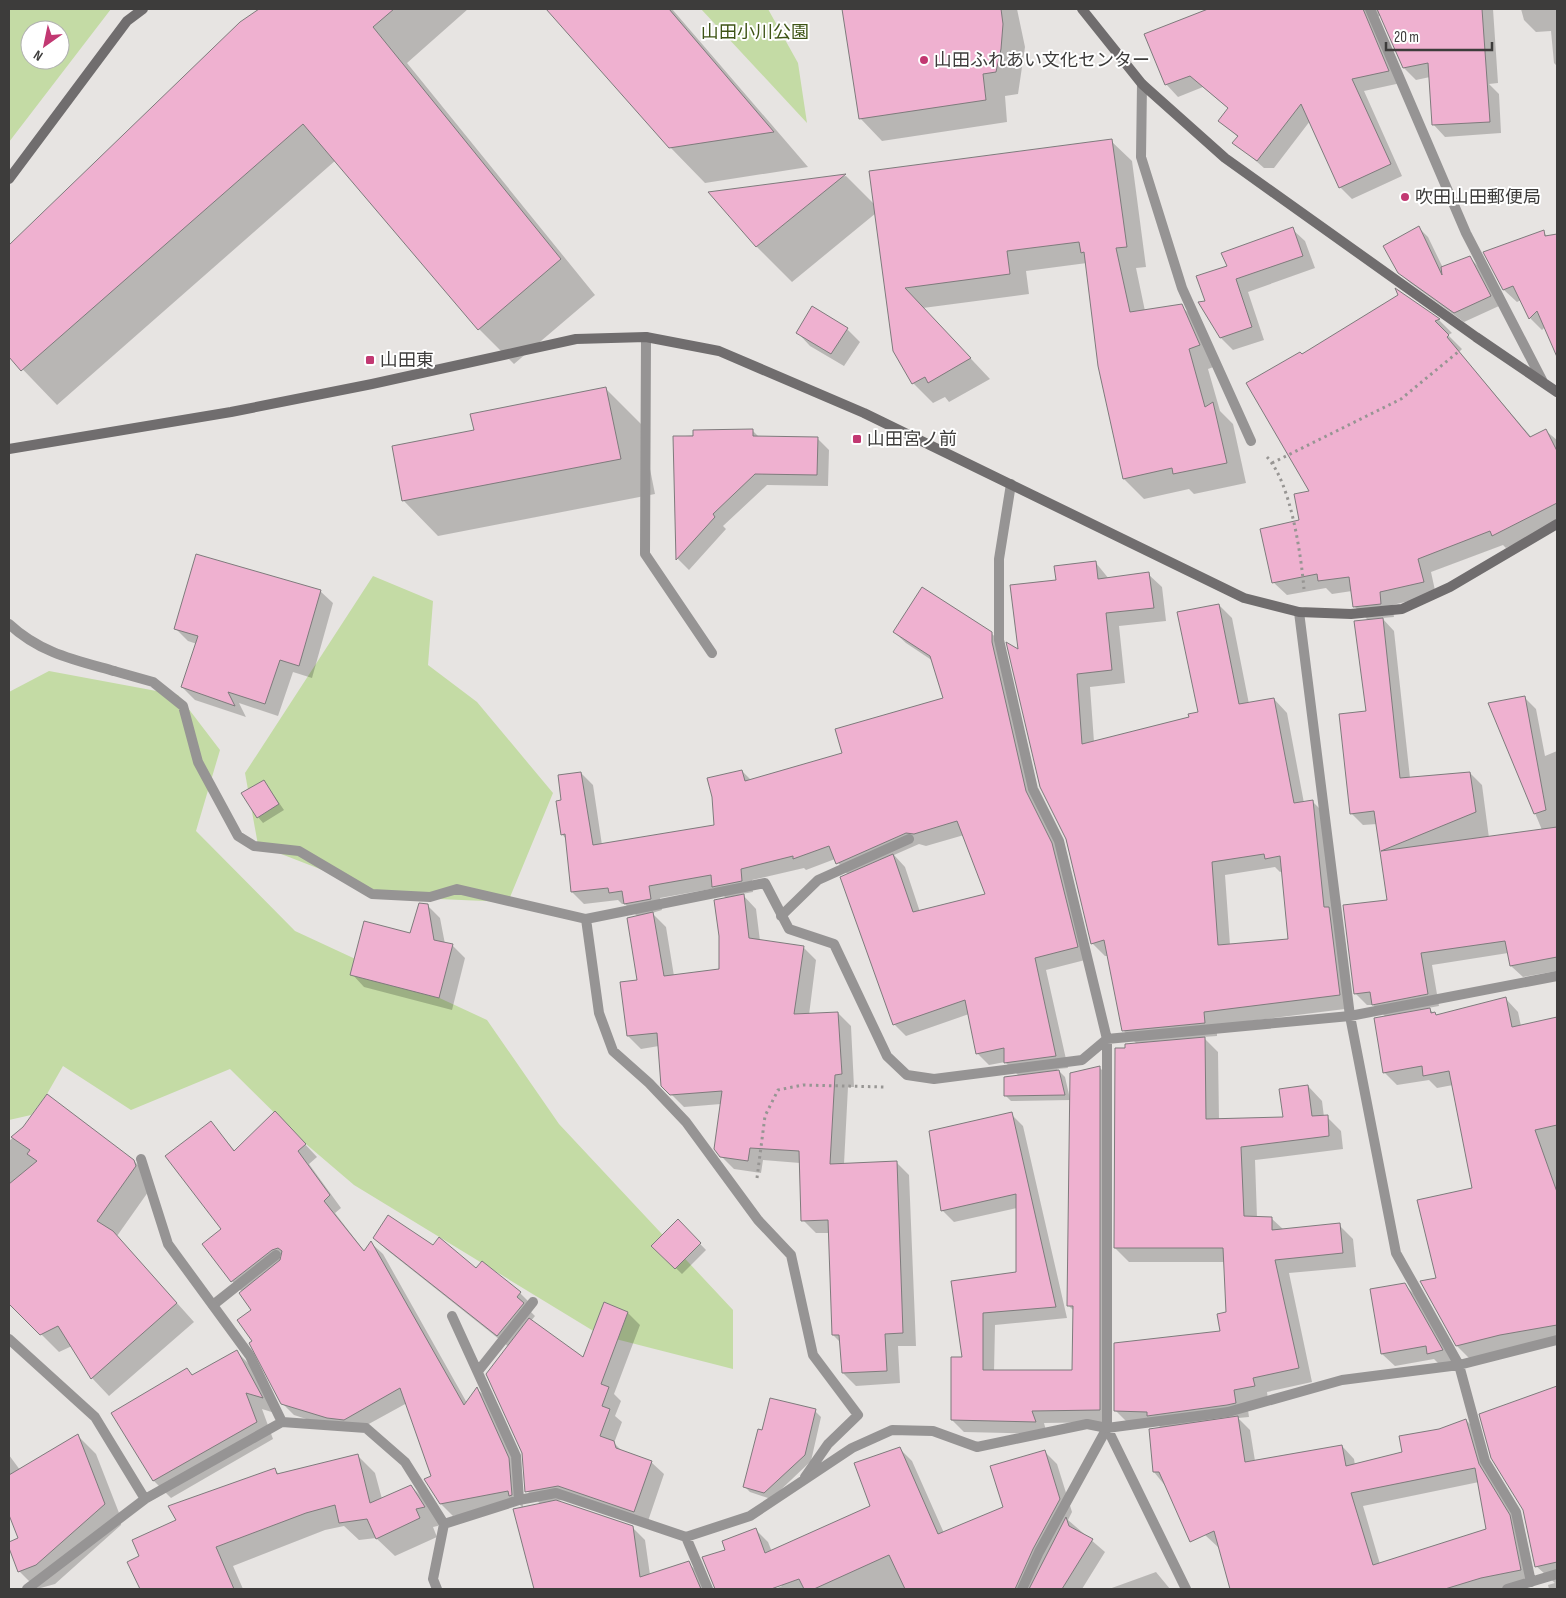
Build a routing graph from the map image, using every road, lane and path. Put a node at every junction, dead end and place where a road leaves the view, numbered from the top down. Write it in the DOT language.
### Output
graph roads {
  1 [pos="143,9"];
  2 [pos="1082,9"];
  3 [pos="1370,9"];
  4 [pos="1142,84"];
  5 [pos="9,179"];
  6 [pos="646,337"];
  7 [pos="1476,337"];
  8 [pos="1542,380"];
  9 [pos="1557,392"];
  10 [pos="1252,441"];
  11 [pos="9,449"];
  12 [pos="1272,463"];
  13 [pos="1011,484"];
  14 [pos="1557,524"];
  15 [pos="1299,612"];
  16 [pos="9,624"];
  17 [pos="712,653"];
  18 [pos="909,839"];
  19 [pos="781,916"];
  20 [pos="586,919"];
  21 [pos="1557,976"];
  22 [pos="1350,1016"];
  23 [pos="1106,1039"];
  24 [pos="907,1075"];
  25 [pos="141,1159"];
  26 [pos="758,1220"];
  27 [pos="276,1255"];
  28 [pos="533,1302"];
  29 [pos="213,1305"];
  30 [pos="452,1316"];
  31 [pos="9,1339"];
  32 [pos="1557,1340"];
  33 [pos="1460,1365"];
  34 [pos="479,1370"];
  35 [pos="282,1422"];
  36 [pos="1107,1428"];
  37 [pos="802,1482"];
  38 [pos="145,1499"];
  39 [pos="518,1500"];
  40 [pos="444,1524"];
  41 [pos="686,1537"];
  42 [pos="1557,1574"];
  43 [pos="1531,1582"];
  44 [pos="27,1589"];
  45 [pos="437,1589"];
  46 [pos="708,1589"];
  47 [pos="1022,1589"];
  48 [pos="1186,1589"];
  49 [pos="1507,1589"];
  1 -- 5 [label="street"];
  2 -- 4 [label="street"];
  3 -- 8 [label="street"];
  4 -- 7 [label="street"];
  4 -- 10 [label="street"];
  6 -- 11 [label="street"];
  6 -- 13 [label="street"];
  6 -- 17 [label="street"];
  7 -- 8 [label="street"];
  7 -- 12 [label="path"];
  8 -- 9 [label="street"];
  10 -- 12 [label="path"];
  12 -- 15 [label="path"];
  13 -- 15 [label="street"];
  13 -- 23 [label="street"];
  14 -- 15 [label="street"];
  15 -- 22 [label="street"];
  16 -- 20 [label="street"];
  18 -- 19 [label="street"];
  19 -- 20 [label="street"];
  19 -- 24 [label="street"];
  20 -- 26 [label="street"];
  21 -- 22 [label="street"];
  22 -- 23 [label="street"];
  22 -- 33 [label="street"];
  23 -- 24 [label="street"];
  23 -- 36 [label="street"];
  24 -- 26 [label="path"];
  25 -- 29 [label="street"];
  26 -- 37 [label="street"];
  27 -- 29 [label="street"];
  28 -- 34 [label="street"];
  29 -- 35 [label="street"];
  30 -- 34 [label="street"];
  31 -- 38 [label="street"];
  32 -- 33 [label="street"];
  33 -- 36 [label="street"];
  33 -- 43 [label="street"];
  34 -- 39 [label="street"];
  35 -- 38 [label="street"];
  35 -- 40 [label="street"];
  36 -- 37 [label="street"];
  36 -- 47 [label="street"];
  36 -- 48 [label="street"];
  37 -- 41 [label="street"];
  38 -- 44 [label="street"];
  39 -- 40 [label="street"];
  39 -- 41 [label="street"];
  40 -- 45 [label="street"];
  41 -- 46 [label="street"];
  42 -- 43 [label="street"];
  43 -- 49 [label="street"];
}
